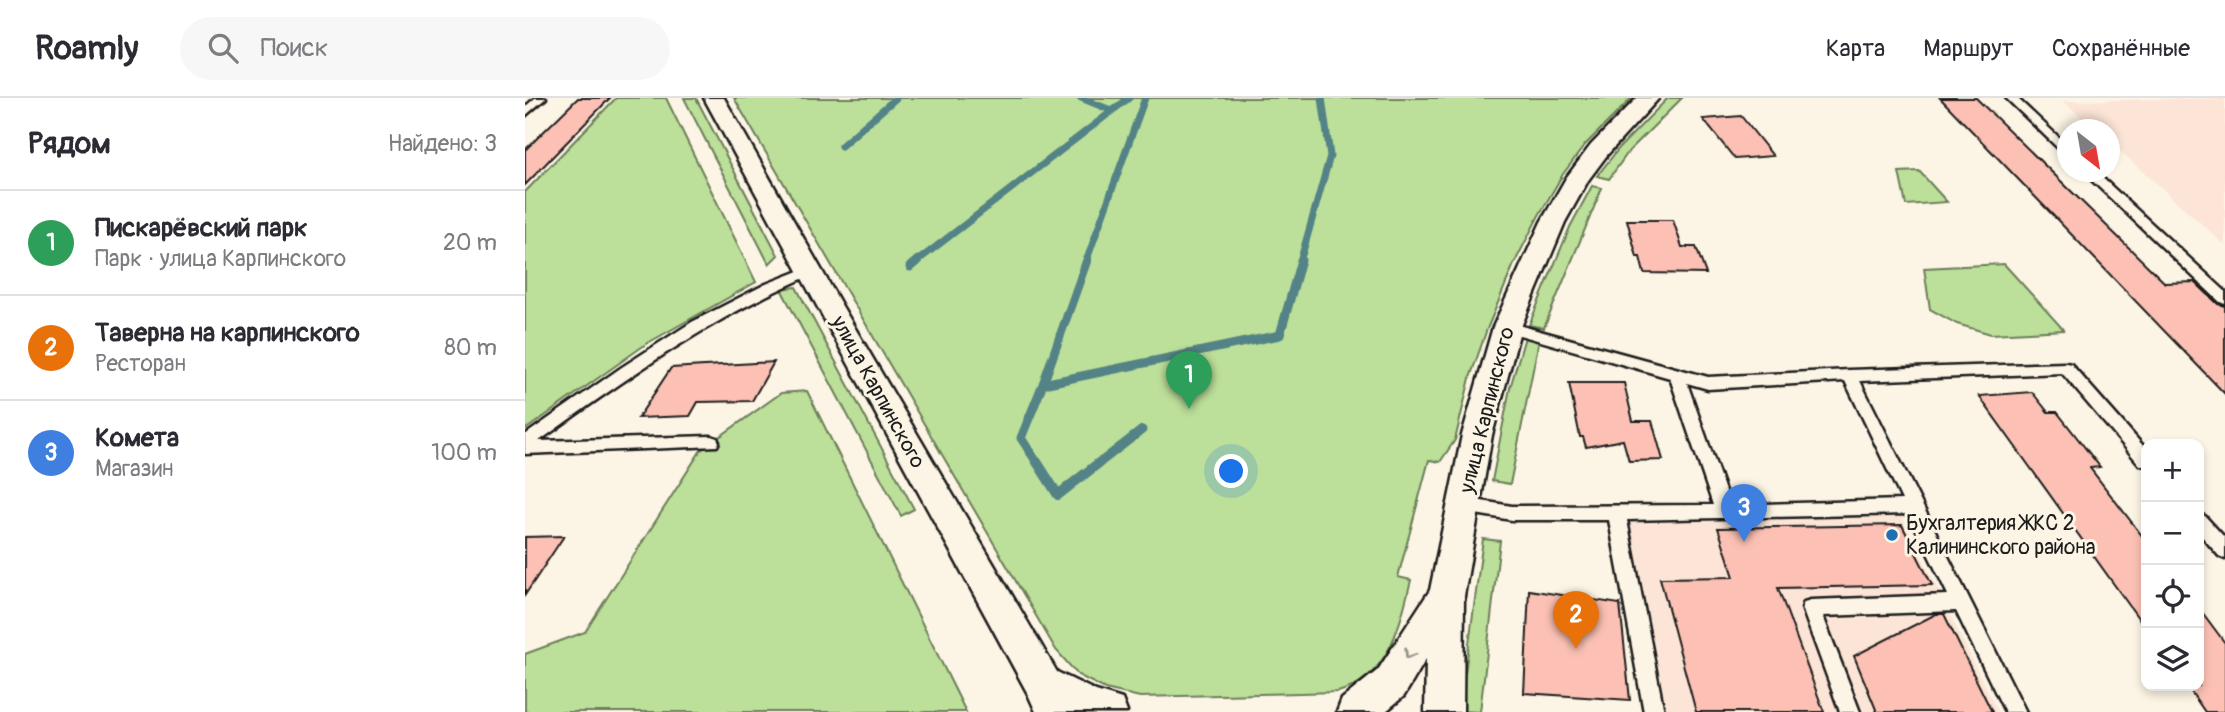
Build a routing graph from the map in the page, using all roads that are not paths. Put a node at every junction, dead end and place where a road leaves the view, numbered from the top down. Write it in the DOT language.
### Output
graph roads {
  1 [pos="541,98"];
  2 [pos="714,98"];
  3 [pos="1649,98"];
  4 [pos="2011,98"];
  5 [pos="525,113"];
  6 [pos="2057,142"];
  7 [pos="2100,182"];
  8 [pos="809,271"];
  9 [pos="2225,299"];
  10 [pos="1507,327"];
  11 [pos="1677,375"];
  12 [pos="1849,375"];
  13 [pos="711,442"];
  14 [pos="525,445"];
  15 [pos="2141,454"];
  16 [pos="1463,505"];
  17 [pos="1912,507"];
  18 [pos="1724,512"];
  19 [pos="1617,513"];
  20 [pos="2204,526"];
  21 [pos="2225,551"];
  22 [pos="1445,596"];
  23 [pos="1961,603"];
  24 [pos="1049,698"];
  25 [pos="1108,712"];
  26 [pos="1356,712"];
  27 [pos="1444,712"];
  28 [pos="1654,712"];
  29 [pos="1850,712"];
  30 [pos="2016,712"];
  1 -- 5 [label="lane"];
  2 -- 8 [label="street, улица Карпинского"];
  3 -- 10 [label="street, улица Карпинского"];
  4 -- 6 [label="lane"];
  7 -- 9 [label="lane"];
  8 -- 14 [label="lane"];
  8 -- 24 [label="street, улица Карпинского"];
  10 -- 11 [label="lane"];
  10 -- 16 [label="street, улица Карпинского"];
  11 -- 12 [label="lane"];
  11 -- 18 [label="lane"];
  12 -- 15 [label="lane"];
  12 -- 17 [label="lane"];
  13 -- 14 [label="lane"];
  16 -- 19 [label="lane"];
  16 -- 22 [label="street, улица Карпинского"];
  17 -- 18 [label="lane"];
  17 -- 23 [label="lane"];
  18 -- 19 [label="lane"];
  19 -- 28 [label="lane"];
  20 -- 21 [label="lane"];
  22 -- 26 [label="street, улица Карпинского, one-way"];
  22 -- 27 [label="street, улица Карпинского"];
  23 -- 29 [label="lane"];
  23 -- 30 [label="lane"];
  24 -- 25 [label="street, улица Карпинского"];
}
